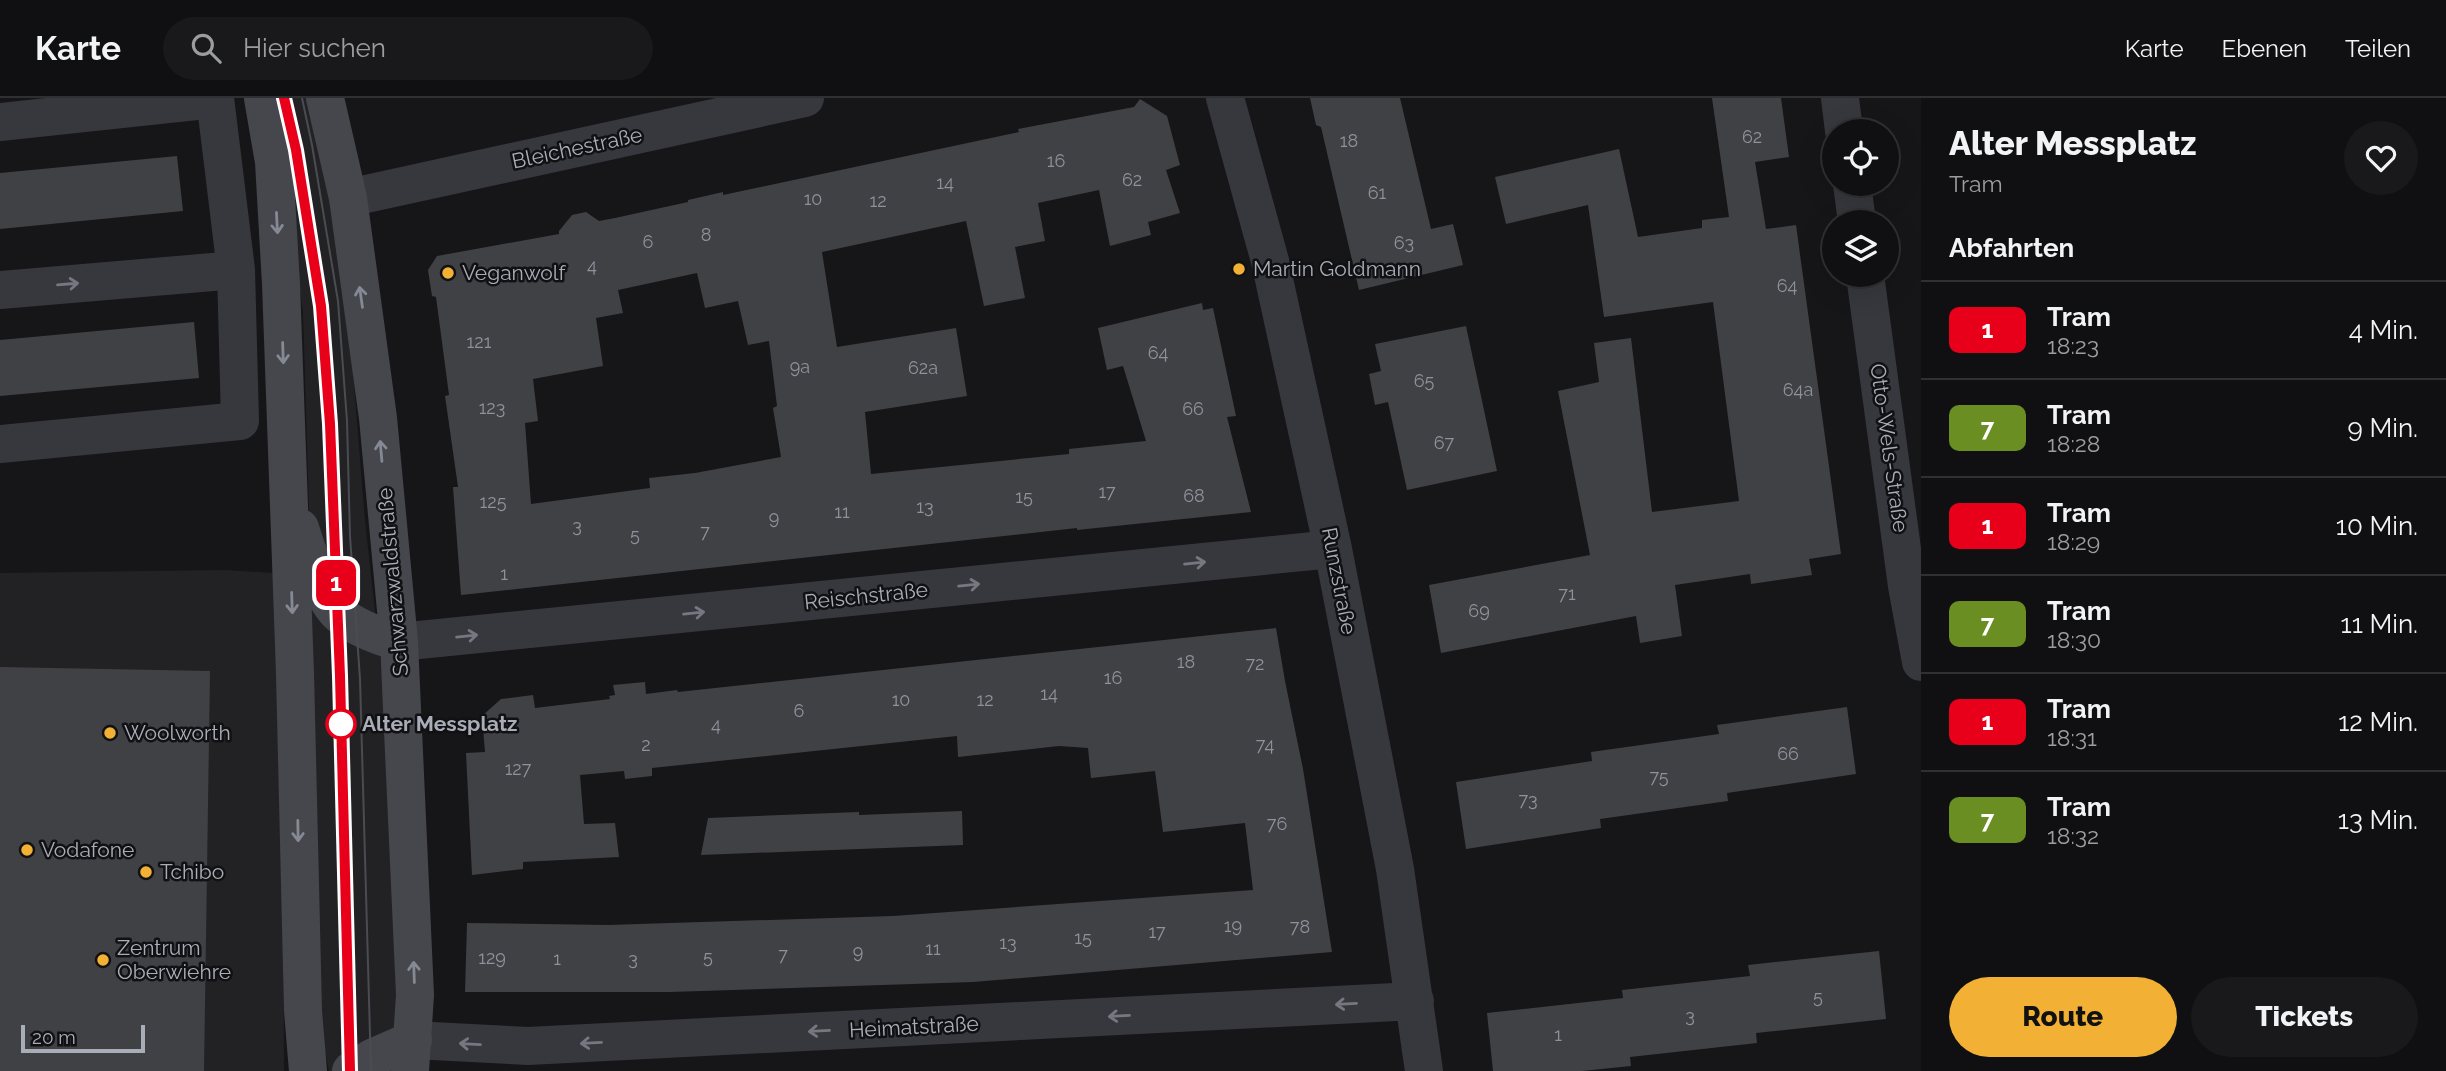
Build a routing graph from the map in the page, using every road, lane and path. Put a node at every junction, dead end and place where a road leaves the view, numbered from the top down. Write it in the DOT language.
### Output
graph roads {
  1 [pos="263,98"];
  2 [pos="326,98"];
  3 [pos="805,98"];
  4 [pos="1225,98"];
  5 [pos="1840,98"];
  6 [pos="215,99"];
  7 [pos="1843,119"];
  8 [pos="0,122"];
  9 [pos="348,198"];
  10 [pos="236,271"];
  11 [pos="1867,287"];
  12 [pos="0,290"];
  13 [pos="0,444"];
  14 [pos="287,486"];
  15 [pos="1333,549"];
  16 [pos="399,642"];
  17 [pos="1921,662"];
  18 [pos="1415,1001"];
  19 [pos="412,1056"];
  20 [pos="308,1071"];
  21 [pos="351,1071"];
  22 [pos="1424,1071"];
  1 -- 14 [label="main road, one-way"];
  2 -- 9 [label="main road, Schwarzwaldstraße"];
  3 -- 9 [label="street, Bleichestraße"];
  4 -- 15 [label="street, Runzstraße"];
  5 -- 7 [label="street"];
  6 -- 8 [label="street"];
  6 -- 10 [label="street"];
  16 -- 9 [label="main road, Schwarzwaldstraße, one-way"];
  12 -- 10 [label="street, one-way"];
  10 -- 13 [label="street"];
  11 -- 17 [label="street, Otto-Wels-Straße"];
  14 -- 16 [label="main road"];
  14 -- 20 [label="main road, one-way"];
  16 -- 15 [label="street, Reischstraße, one-way"];
  15 -- 18 [label="street, Runzstraße"];
  19 -- 16 [label="main road, Schwarzwaldstraße, one-way"];
  18 -- 19 [label="street, Heimatstraße, one-way"];
  18 -- 22 [label="street, Runzstraße"];
  19 -- 21 [label="main road"];
}
